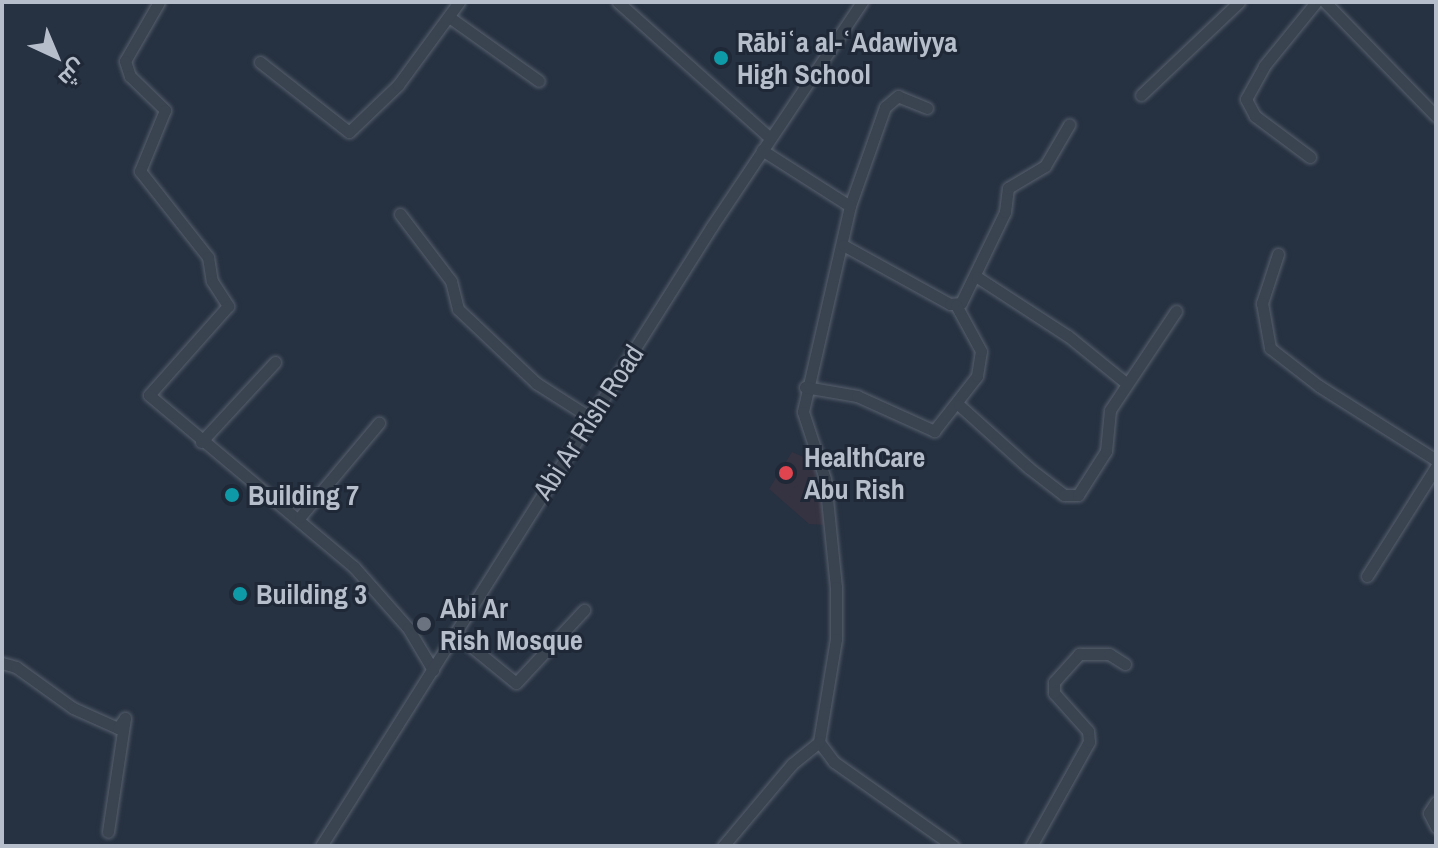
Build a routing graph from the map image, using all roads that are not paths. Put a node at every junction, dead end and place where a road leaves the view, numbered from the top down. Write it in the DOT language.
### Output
graph roads {
  1 [pos="159,2"];
  2 [pos="459,2"];
  3 [pos="618,2"];
  4 [pos="862,2"];
  5 [pos="1239,2"];
  6 [pos="1316,2"];
  7 [pos="1325,2"];
  8 [pos="449,17"];
  9 [pos="260,62"];
  10 [pos="539,81"];
  11 [pos="1141,95"];
  12 [pos="927,108"];
  13 [pos="1436,116"];
  14 [pos="1069,125"];
  15 [pos="770,138"];
  16 [pos="762,150"];
  17 [pos="1310,157"];
  18 [pos="850,206"];
  19 [pos="400,214"];
  20 [pos="843,245"];
  21 [pos="1278,254"];
  22 [pos="977,277"];
  23 [pos="956,305"];
  24 [pos="1176,311"];
  25 [pos="275,362"];
  26 [pos="1126,383"];
  27 [pos="805,387"];
  28 [pos="959,405"];
  29 [pos="591,418"];
  30 [pos="379,423"];
  31 [pos="201,442"];
  32 [pos="1436,460"];
  33 [pos="1436,467"];
  34 [pos="300,517"];
  35 [pos="1367,576"];
  36 [pos="584,610"];
  37 [pos="456,634"];
  38 [pos="2,663"];
  39 [pos="1125,664"];
  40 [pos="433,670"];
  41 [pos="819,742"];
  42 [pos="1436,802"];
  43 [pos="1436,827"];
  44 [pos="108,832"];
  45 [pos="321,846"];
  46 [pos="723,846"];
  47 [pos="953,846"];
  48 [pos="1031,846"];
  1 -- 31 [label="street"];
  2 -- 8 [label="street"];
  3 -- 15 [label="street"];
  4 -- 15 [label="street, Abi Ar Rish Road"];
  5 -- 11 [label="street"];
  6 -- 17 [label="street"];
  7 -- 13 [label="street"];
  8 -- 9 [label="street"];
  8 -- 10 [label="street"];
  12 -- 18 [label="street"];
  14 -- 22 [label="street"];
  15 -- 16 [label="street, Abi Ar Rish Road"];
  16 -- 18 [label="street"];
  16 -- 29 [label="street, Abi Ar Rish Road"];
  18 -- 20 [label="street"];
  19 -- 29 [label="street"];
  20 -- 23 [label="street"];
  20 -- 27 [label="street"];
  21 -- 32 [label="street"];
  22 -- 23 [label="street"];
  22 -- 26 [label="street"];
  23 -- 28 [label="street"];
  24 -- 26 [label="street"];
  25 -- 31 [label="street"];
  26 -- 28 [label="street"];
  27 -- 28 [label="street"];
  27 -- 41 [label="street"];
  29 -- 37 [label="street, Abi Ar Rish Road"];
  30 -- 34 [label="street"];
  31 -- 34 [label="street"];
  33 -- 35 [label="street"];
  34 -- 40 [label="street"];
  36 -- 37 [label="street"];
  37 -- 40 [label="street, Abi Ar Rish Road"];
  38 -- 44 [label="street"];
  39 -- 48 [label="street"];
  40 -- 45 [label="street, Abi Ar Rish Road"];
  41 -- 46 [label="street"];
  41 -- 47 [label="street"];
  42 -- 43 [label="street"];
}
